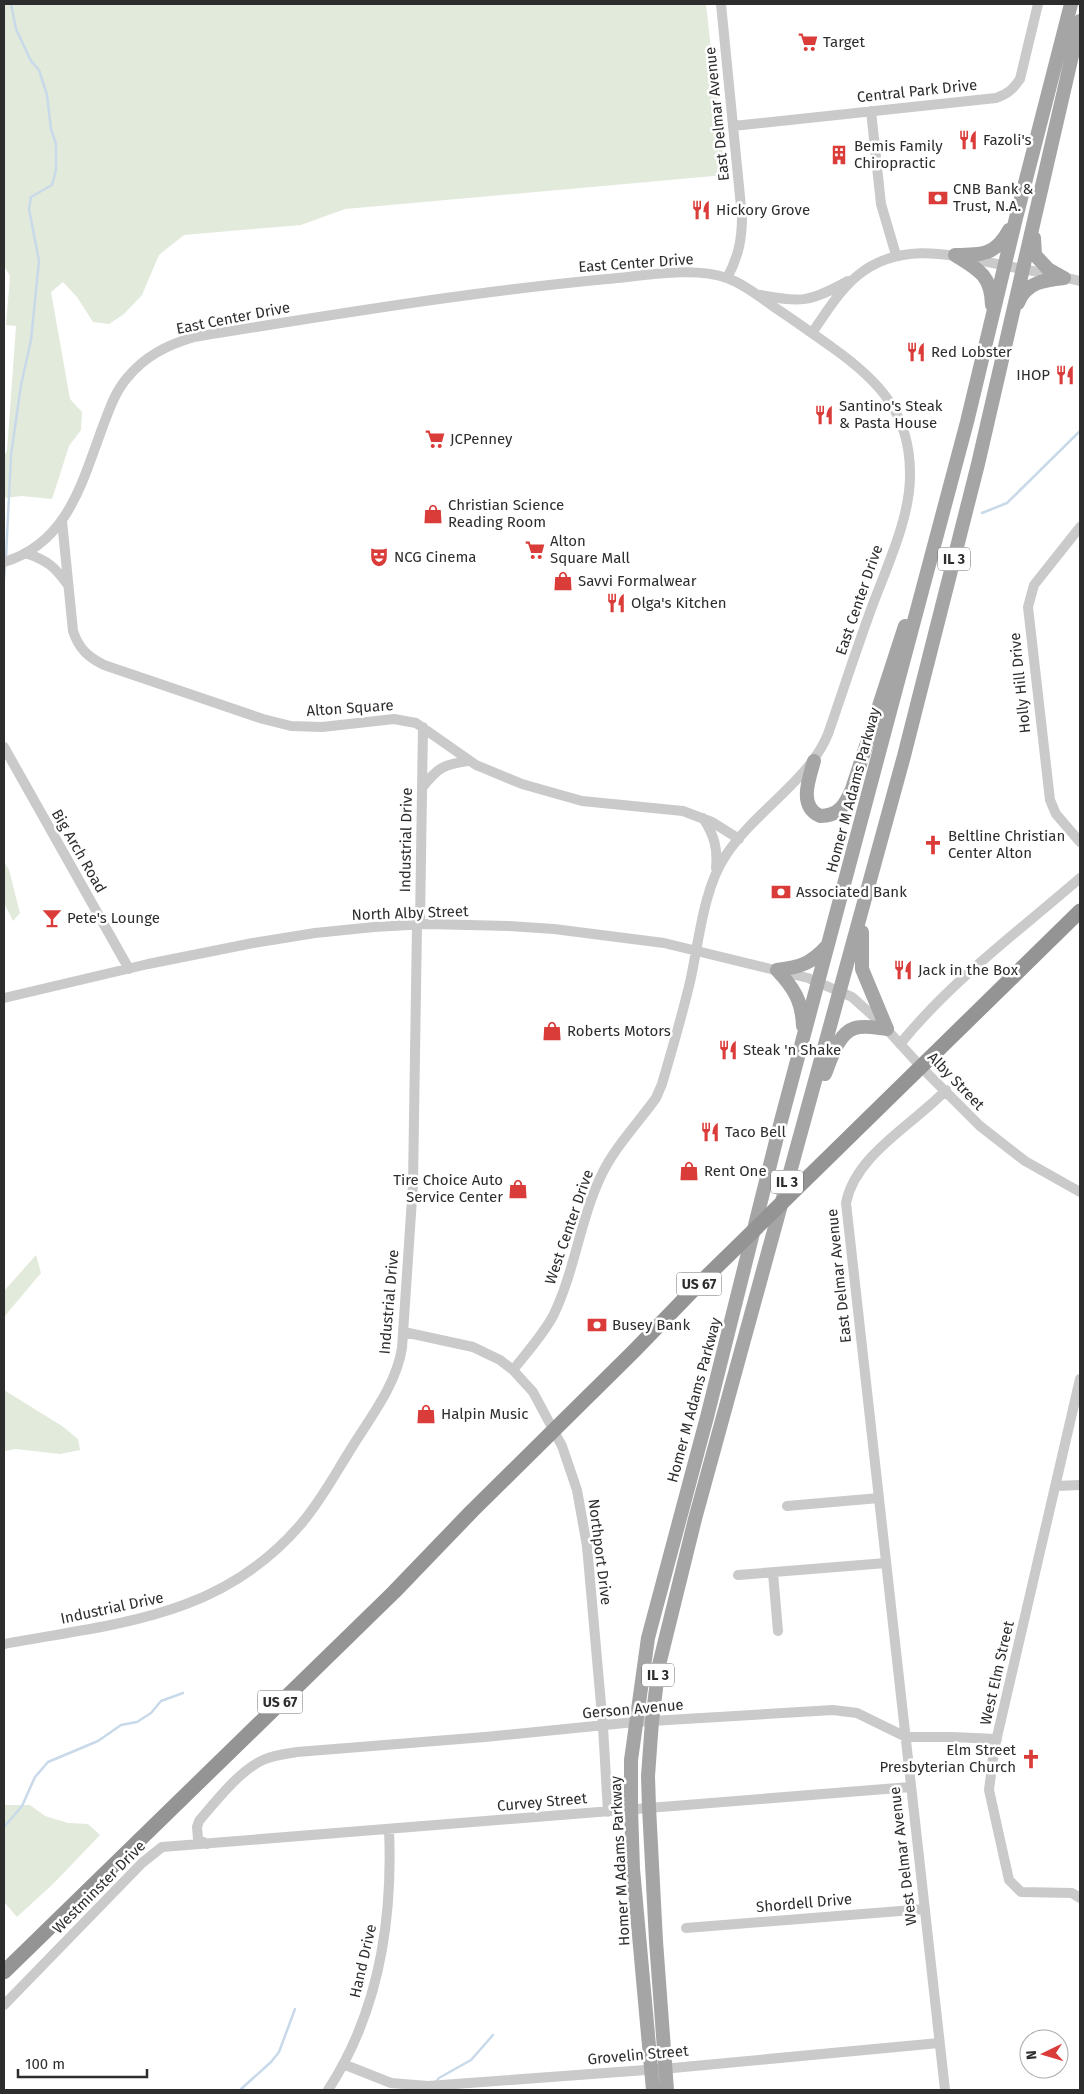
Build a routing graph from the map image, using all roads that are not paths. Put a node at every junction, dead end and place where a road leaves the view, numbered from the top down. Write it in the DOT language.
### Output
graph roads {
  1 [pos="721,4"];
  2 [pos="1038,4"];
  3 [pos="1070,4"];
  4 [pos="1080,21"];
  5 [pos="871,111"];
  6 [pos="733,126"];
  7 [pos="1016,218"];
  8 [pos="1034,218"];
  9 [pos="955,255"];
  10 [pos="896,256"];
  11 [pos="1004,265"];
  12 [pos="1023,269"];
  13 [pos="856,277"];
  14 [pos="727,278"];
  15 [pos="1064,278"];
  16 [pos="1080,281"];
  17 [pos="757,294"];
  18 [pos="992,319"];
  19 [pos="1010,322"];
  20 [pos="812,333"];
  21 [pos="967,422"];
  22 [pos="62,521"];
  23 [pos="1080,527"];
  24 [pos="26,554"];
  25 [pos="4,562"];
  26 [pos="68,586"];
  27 [pos="423,727"];
  28 [pos="4,747"];
  29 [pos="468,761"];
  30 [pos="814,761"];
  31 [pos="422,788"];
  32 [pos="704,818"];
  33 [pos="739,838"];
  34 [pos="1080,842"];
  35 [pos="715,878"];
  36 [pos="1080,878"];
  37 [pos="864,906"];
  38 [pos="1080,911"];
  39 [pos="417,925"];
  40 [pos="829,944"];
  41 [pos="696,951"];
  42 [pos="129,969"];
  43 [pos="777,970"];
  44 [pos="819,982"];
  45 [pos="841,992"];
  46 [pos="4,998"];
  47 [pos="887,1029"];
  48 [pos="804,1038"];
  49 [pos="900,1044"];
  50 [pos="943,1087"];
  51 [pos="802,1130"];
  52 [pos="1080,1192"];
  53 [pos="404,1332"];
  54 [pos="513,1370"];
  55 [pos="1080,1379"];
  56 [pos="554,1431"];
  57 [pos="1080,1484"];
  58 [pos="1056,1486"];
  59 [pos="879,1498"];
  60 [pos="787,1506"];
  61 [pos="886,1563"];
  62 [pos="772,1573"];
  63 [pos="738,1575"];
  64 [pos="778,1632"];
  65 [pos="4,1644"];
  66 [pos="652,1721"];
  67 [pos="635,1722"];
  68 [pos="603,1727"];
  69 [pos="906,1738"];
  70 [pos="997,1739"];
  71 [pos="910,1787"];
  72 [pos="649,1807"];
  73 [pos="631,1809"];
  74 [pos="608,1812"];
  75 [pos="389,1829"];
  76 [pos="207,1844"];
  77 [pos="1080,1898"];
  78 [pos="924,1909"];
  79 [pos="686,1928"];
  80 [pos="4,1972"];
  81 [pos="4,2005"];
  82 [pos="939,2043"];
  83 [pos="343,2064"];
  84 [pos="665,2068"];
  85 [pos="650,2069"];
  86 [pos="328,2090"];
  87 [pos="652,2090"];
  88 [pos="667,2090"];
  89 [pos="945,2090"];
  1 -- 6 [label="street, East Delmar Avenue"];
  2 -- 5 [label="street, Central Park Drive"];
  3 -- 7 [label="main road, Homer M Adams Parkway / IL 3"];
  4 -- 8 [label="main road, Homer M Adams Parkway / IL 3"];
  5 -- 6 [label="street, Central Park Drive"];
  5 -- 10 [label="street"];
  6 -- 14 [label="street, East Delmar Avenue"];
  7 -- 9 [label="main road"];
  7 -- 11 [label="main road, Homer M Adams Parkway / IL 3"];
  8 -- 12 [label="main road, Homer M Adams Parkway / IL 3"];
  8 -- 15 [label="main road"];
  9 -- 10 [label="street"];
  9 -- 11 [label="street"];
  9 -- 18 [label="main road"];
  10 -- 13 [label="street"];
  11 -- 12 [label="street"];
  11 -- 18 [label="main road, Homer M Adams Parkway / IL 3"];
  12 -- 15 [label="street"];
  12 -- 19 [label="main road, Homer M Adams Parkway / IL 3"];
  13 -- 17 [label="street"];
  13 -- 20 [label="street"];
  14 -- 17 [label="street, East Center Drive"];
  14 -- 22 [label="street, East Center Drive"];
  15 -- 16 [label="street"];
  15 -- 19 [label="main road"];
  17 -- 20 [label="street, East Center Drive"];
  18 -- 21 [label="main road, Homer M Adams Parkway / IL 3"];
  19 -- 37 [label="main road, Homer M Adams Parkway / IL 3"];
  20 -- 30 [label="street, East Center Drive"];
  21 -- 30 [label="main road"];
  21 -- 40 [label="main road, Homer M Adams Parkway / IL 3"];
  22 -- 24 [label="street, East Center Drive"];
  22 -- 26 [label="street, Alton Square"];
  23 -- 34 [label="street, Holly Hill Drive"];
  24 -- 25 [label="street, East Center Drive"];
  24 -- 26 [label="street"];
  26 -- 27 [label="street, Alton Square"];
  27 -- 29 [label="street, Alton Square"];
  27 -- 31 [label="street, Industrial Drive"];
  28 -- 42 [label="street, Big Arch Road"];
  29 -- 31 [label="street"];
  29 -- 32 [label="street, Alton Square"];
  30 -- 33 [label="street, East Center Drive"];
  31 -- 39 [label="street, Industrial Drive"];
  32 -- 33 [label="street, Alton Square"];
  32 -- 35 [label="street"];
  33 -- 35 [label="street, East Center Drive"];
  35 -- 41 [label="street, East Center Drive"];
  36 -- 49 [label="street"];
  37 -- 45 [label="main road, Homer M Adams Parkway / IL 3"];
  37 -- 47 [label="main road"];
  38 -- 56 [label="highway, US 67"];
  39 -- 41 [label="street, North Alby Street"];
  39 -- 42 [label="street, North Alby Street"];
  39 -- 53 [label="street, Industrial Drive"];
  40 -- 43 [label="main road"];
  40 -- 44 [label="main road, Homer M Adams Parkway / IL 3"];
  41 -- 43 [label="street, North Alby Street"];
  41 -- 54 [label="street, West Center Drive"];
  42 -- 46 [label="street, North Alby Street"];
  43 -- 44 [label="street, North Alby Street"];
  43 -- 48 [label="main road"];
  44 -- 45 [label="street, Alby Street"];
  44 -- 48 [label="main road, Homer M Adams Parkway / IL 3"];
  45 -- 47 [label="street, Alby Street"];
  45 -- 51 [label="main road, Homer M Adams Parkway / IL 3"];
  47 -- 49 [label="street, Alby Street"];
  47 -- 51 [label="main road"];
  48 -- 67 [label="main road, Homer M Adams Parkway / IL 3"];
  49 -- 50 [label="street, Alby Street"];
  50 -- 52 [label="street, Alby Street"];
  50 -- 59 [label="street, East Delmar Avenue"];
  51 -- 66 [label="main road, Homer M Adams Parkway / IL 3"];
  53 -- 54 [label="street, Northport Drive"];
  53 -- 65 [label="street, Industrial Drive"];
  54 -- 56 [label="street, Northport Drive"];
  55 -- 58 [label="street, West Elm Street"];
  56 -- 68 [label="street, Northport Drive"];
  56 -- 80 [label="highway, US 67"];
  57 -- 58 [label="street"];
  58 -- 70 [label="street, West Elm Street"];
  59 -- 60 [label="street"];
  59 -- 61 [label="street, West Delmar Avenue"];
  61 -- 62 [label="street"];
  61 -- 69 [label="street, West Delmar Avenue"];
  62 -- 63 [label="street"];
  62 -- 64 [label="street"];
  66 -- 67 [label="street, Gerson Avenue"];
  66 -- 69 [label="street, Gerson Avenue"];
  66 -- 72 [label="main road, Homer M Adams Parkway / IL 3"];
  67 -- 68 [label="street, Gerson Avenue"];
  67 -- 73 [label="main road, Homer M Adams Parkway / IL 3"];
  68 -- 74 [label="street, Northport Drive"];
  68 -- 76 [label="street, Gerson Avenue"];
  69 -- 70 [label="street, Gerson Avenue"];
  69 -- 71 [label="street, West Delmar Avenue"];
  70 -- 77 [label="street, West Elm Street"];
  71 -- 72 [label="street, Curvey Street"];
  71 -- 78 [label="street, West Delmar Avenue"];
  72 -- 73 [label="street, Curvey Street"];
  72 -- 84 [label="main road, Homer M Adams Parkway / IL 3"];
  73 -- 74 [label="street, Curvey Street"];
  73 -- 85 [label="main road, Homer M Adams Parkway / IL 3"];
  74 -- 75 [label="street, Curvey Street"];
  75 -- 76 [label="street, Curvey Street"];
  75 -- 83 [label="street, Hand Drive"];
  76 -- 81 [label="street, Westminster Drive"];
  78 -- 79 [label="street, Shordell Drive"];
  78 -- 82 [label="street, West Delmar Avenue"];
  82 -- 84 [label="street, Grovelin Street"];
  82 -- 89 [label="street, West Delmar Avenue"];
  83 -- 85 [label="street, Grovelin Street"];
  83 -- 86 [label="street, Hand Drive"];
  84 -- 85 [label="street, Grovelin Street"];
  84 -- 88 [label="main road, Homer M Adams Parkway / IL 3"];
  85 -- 87 [label="main road, Homer M Adams Parkway / IL 3"];
}
